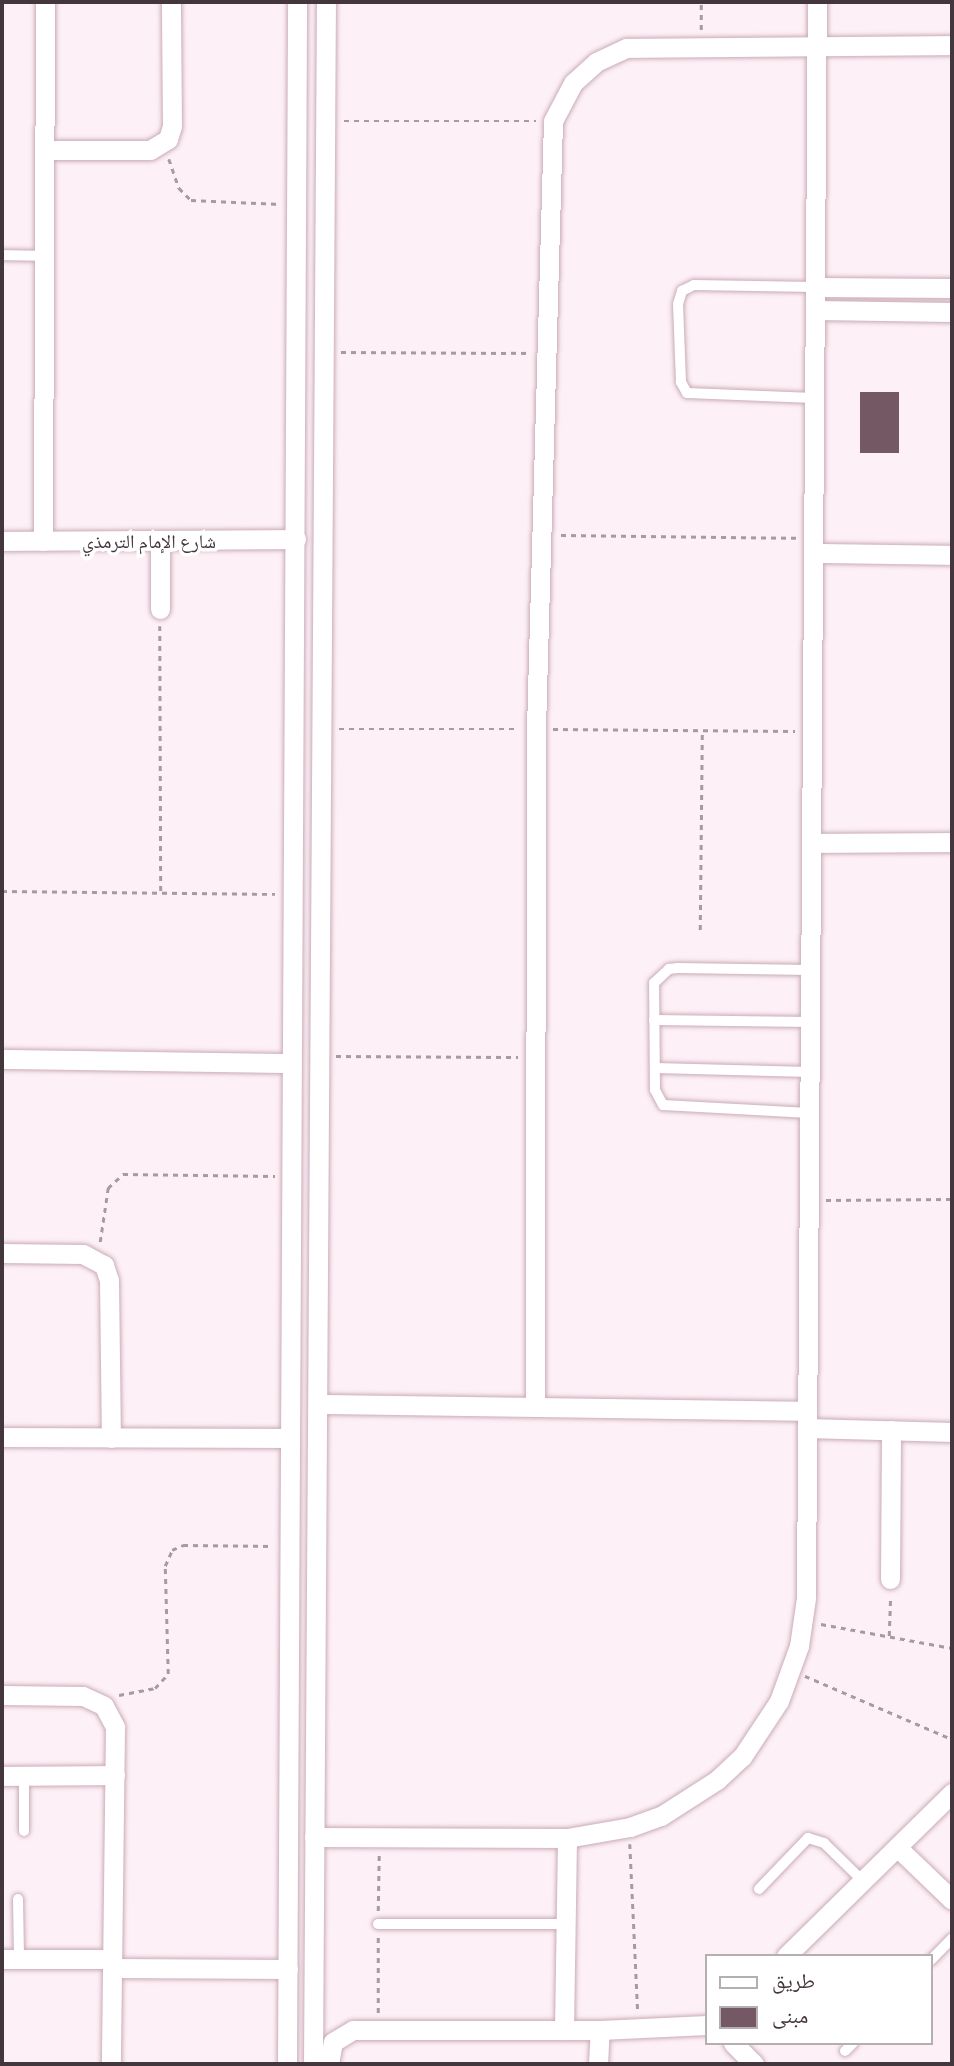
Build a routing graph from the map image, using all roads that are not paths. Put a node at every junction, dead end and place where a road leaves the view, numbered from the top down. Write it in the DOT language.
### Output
graph roads {
  1 [pos="46,2"];
  2 [pos="171,2"];
  3 [pos="297,2"];
  4 [pos="326,2"];
  5 [pos="817,2"];
  6 [pos="952,45"];
  7 [pos="817,46"];
  8 [pos="47,150"];
  9 [pos="2,255"];
  10 [pos="46,256"];
  11 [pos="815,287"];
  12 [pos="952,288"];
  13 [pos="815,310"];
  14 [pos="952,312"];
  15 [pos="814,398"];
  16 [pos="323,466"];
  17 [pos="297,467"];
  18 [pos="296,540"];
  19 [pos="2,541"];
  20 [pos="43,541"];
  21 [pos="160,541"];
  22 [pos="813,546"];
  23 [pos="952,555"];
  24 [pos="160,608"];
  25 [pos="295,619"];
  26 [pos="321,620"];
  27 [pos="952,842"];
  28 [pos="811,843"];
  29 [pos="292,958"];
  30 [pos="319,958"];
  31 [pos="810,970"];
  32 [pos="654,1020"];
  33 [pos="810,1022"];
  34 [pos="2,1059"];
  35 [pos="291,1063"];
  36 [pos="654,1068"];
  37 [pos="810,1072"];
  38 [pos="809,1113"];
  39 [pos="290,1144"];
  40 [pos="319,1145"];
  41 [pos="2,1253"];
  42 [pos="290,1309"];
  43 [pos="318,1310"];
  44 [pos="318,1404"];
  45 [pos="535,1406"];
  46 [pos="807,1419"];
  47 [pos="891,1430"];
  48 [pos="952,1432"];
  49 [pos="2,1437"];
  50 [pos="111,1438"];
  51 [pos="290,1438"];
  52 [pos="290,1510"];
  53 [pos="318,1511"];
  54 [pos="890,1579"];
  55 [pos="2,1695"];
  56 [pos="289,1729"];
  57 [pos="316,1730"];
  58 [pos="115,1775"];
  59 [pos="2,1776"];
  60 [pos="24,1776"];
  61 [pos="952,1793"];
  62 [pos="24,1831"];
  63 [pos="314,1837"];
  64 [pos="567,1838"];
  65 [pos="897,1847"];
  66 [pos="863,1881"];
  67 [pos="758,1889"];
  68 [pos="18,1899"];
  69 [pos="952,1900"];
  70 [pos="288,1909"];
  71 [pos="314,1909"];
  72 [pos="379,1924"];
  73 [pos="566,1924"];
  74 [pos="952,1938"];
  75 [pos="788,1954"];
  76 [pos="933,1958"];
  77 [pos="11,1959"];
  78 [pos="112,1963"];
  79 [pos="288,1969"];
  80 [pos="706,2025"];
  81 [pos="564,2030"];
  82 [pos="600,2030"];
  83 [pos="735,2045"];
  84 [pos="111,2064"];
  85 [pos="287,2064"];
  86 [pos="313,2064"];
  87 [pos="330,2064"];
  88 [pos="598,2064"];
  89 [pos="754,2064"];
  1 -- 8 [label="street"];
  2 -- 8 [label="street"];
  3 -- 17 [label="street"];
  4 -- 16 [label="street"];
  5 -- 7 [label="street"];
  6 -- 7 [label="street"];
  7 -- 11 [label="street"];
  7 -- 45 [label="street"];
  8 -- 10 [label="street"];
  9 -- 10 [label="lane"];
  10 -- 20 [label="street"];
  11 -- 12 [label="street"];
  11 -- 13 [label="street"];
  11 -- 15 [label="lane"];
  13 -- 14 [label="street"];
  13 -- 15 [label="street"];
  15 -- 22 [label="street"];
  16 -- 17 [label="street"];
  16 -- 26 [label="street"];
  17 -- 18 [label="street"];
  18 -- 21 [label="street, شارع الإمام الترمذي"];
  18 -- 25 [label="street"];
  19 -- 20 [label="street, شارع الإمام الترمذي"];
  20 -- 21 [label="street, شارع الإمام الترمذي"];
  21 -- 24 [label="street"];
  22 -- 23 [label="street"];
  22 -- 28 [label="street"];
  25 -- 26 [label="street"];
  25 -- 29 [label="street"];
  26 -- 30 [label="street"];
  27 -- 28 [label="street"];
  28 -- 31 [label="street"];
  29 -- 30 [label="street"];
  29 -- 35 [label="street"];
  30 -- 40 [label="street"];
  31 -- 32 [label="lane"];
  31 -- 33 [label="street"];
  32 -- 33 [label="lane"];
  32 -- 36 [label="lane"];
  33 -- 37 [label="street"];
  34 -- 35 [label="street"];
  35 -- 39 [label="street"];
  36 -- 37 [label="lane"];
  36 -- 38 [label="lane"];
  37 -- 38 [label="street"];
  38 -- 46 [label="street"];
  39 -- 40 [label="street"];
  39 -- 42 [label="street"];
  40 -- 43 [label="street"];
  41 -- 50 [label="street"];
  42 -- 43 [label="street"];
  42 -- 51 [label="street"];
  43 -- 44 [label="street"];
  44 -- 45 [label="street"];
  44 -- 53 [label="street"];
  45 -- 46 [label="street"];
  46 -- 47 [label="street"];
  46 -- 64 [label="street"];
  47 -- 48 [label="street"];
  47 -- 54 [label="street"];
  49 -- 50 [label="street"];
  50 -- 51 [label="street"];
  51 -- 52 [label="street"];
  52 -- 53 [label="street"];
  52 -- 56 [label="street"];
  53 -- 57 [label="street"];
  55 -- 58 [label="street"];
  56 -- 57 [label="street"];
  56 -- 70 [label="street"];
  57 -- 63 [label="street"];
  58 -- 60 [label="street"];
  58 -- 78 [label="street"];
  59 -- 60 [label="street"];
  60 -- 62 [label="lane"];
  61 -- 65 [label="street"];
  63 -- 64 [label="street"];
  63 -- 71 [label="street"];
  64 -- 73 [label="street"];
  65 -- 66 [label="street"];
  65 -- 69 [label="street"];
  66 -- 67 [label="lane"];
  66 -- 75 [label="street"];
  68 -- 77 [label="lane"];
  70 -- 71 [label="street"];
  70 -- 79 [label="street"];
  71 -- 86 [label="street"];
  72 -- 73 [label="lane"];
  73 -- 81 [label="street"];
  74 -- 76 [label="lane"];
  77 -- 78 [label="street"];
  78 -- 79 [label="street"];
  78 -- 84 [label="street"];
  79 -- 85 [label="street"];
  80 -- 82 [label="street"];
  81 -- 82 [label="street"];
  81 -- 87 [label="street"];
  82 -- 88 [label="street"];
  83 -- 89 [label="street"];
}
